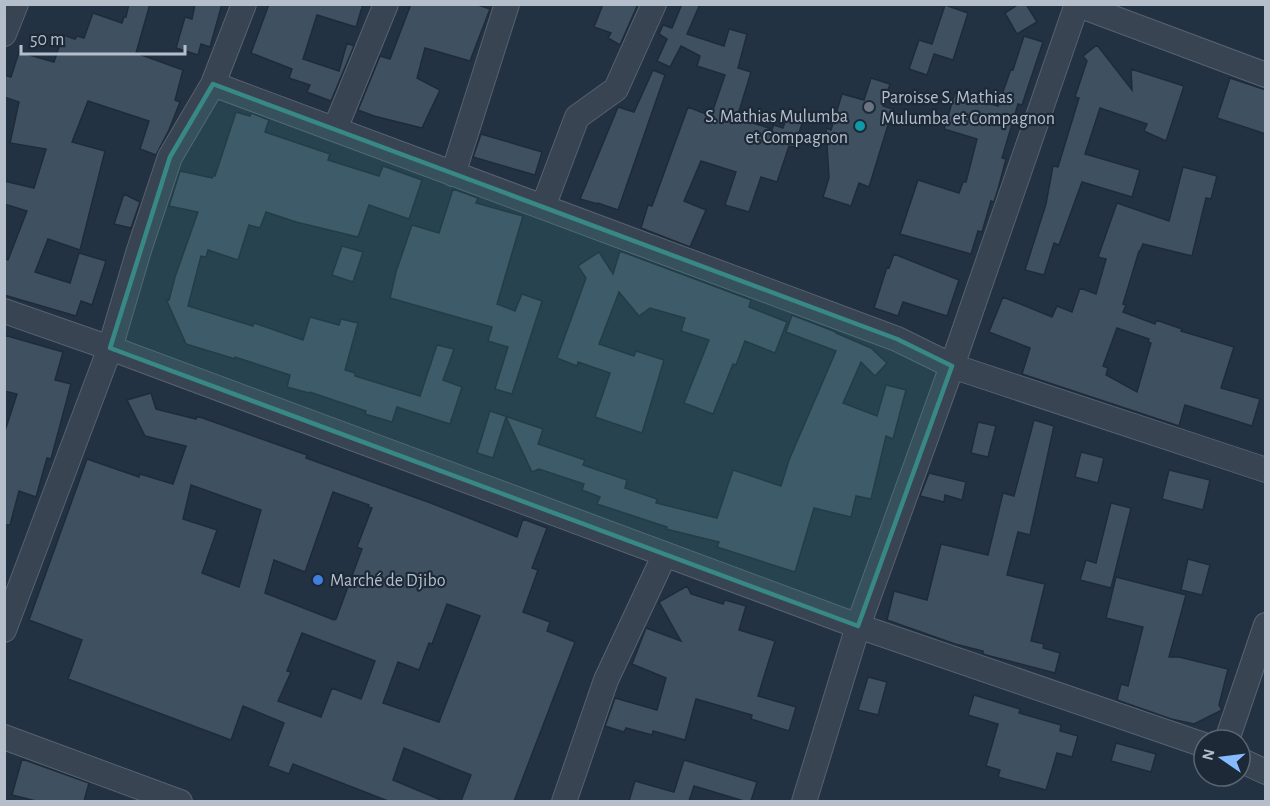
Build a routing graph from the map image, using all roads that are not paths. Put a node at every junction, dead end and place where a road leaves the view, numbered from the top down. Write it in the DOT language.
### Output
graph roads {
  1 [pos="16,4"];
  2 [pos="244,4"];
  3 [pos="386,4"];
  4 [pos="507,4"];
  5 [pos="654,4"];
  6 [pos="1077,5"];
  7 [pos="4,34"];
  8 [pos="1266,75"];
  9 [pos="213,84"];
  10 [pos="334,129"];
  11 [pos="453,174"];
  12 [pos="543,207"];
  13 [pos="4,311"];
  14 [pos="110,348"];
  15 [pos="952,366"];
  16 [pos="1266,470"];
  17 [pos="665,554"];
  18 [pos="1266,625"];
  19 [pos="858,626"];
  20 [pos="4,630"];
  21 [pos="1231,728"];
  22 [pos="4,737"];
  23 [pos="1192,741"];
  24 [pos="1252,766"];
  25 [pos="1266,772"];
  26 [pos="180,801"];
  27 [pos="564,801"];
  28 [pos="804,801"];
  1 -- 7 [label="street"];
  2 -- 9 [label="street"];
  3 -- 10 [label="street"];
  4 -- 11 [label="street"];
  5 -- 12 [label="street"];
  6 -- 8 [label="street"];
  6 -- 15 [label="street"];
  9 -- 10 [label="street"];
  9 -- 14 [label="street"];
  10 -- 11 [label="street"];
  11 -- 12 [label="street"];
  12 -- 15 [label="street"];
  13 -- 14 [label="street"];
  14 -- 17 [label="street"];
  14 -- 20 [label="street"];
  15 -- 16 [label="street"];
  15 -- 19 [label="street"];
  17 -- 19 [label="street"];
  17 -- 27 [label="street"];
  18 -- 21 [label="street"];
  19 -- 23 [label="street"];
  19 -- 28 [label="street"];
  22 -- 26 [label="street"];
  24 -- 25 [label="street"];
}
